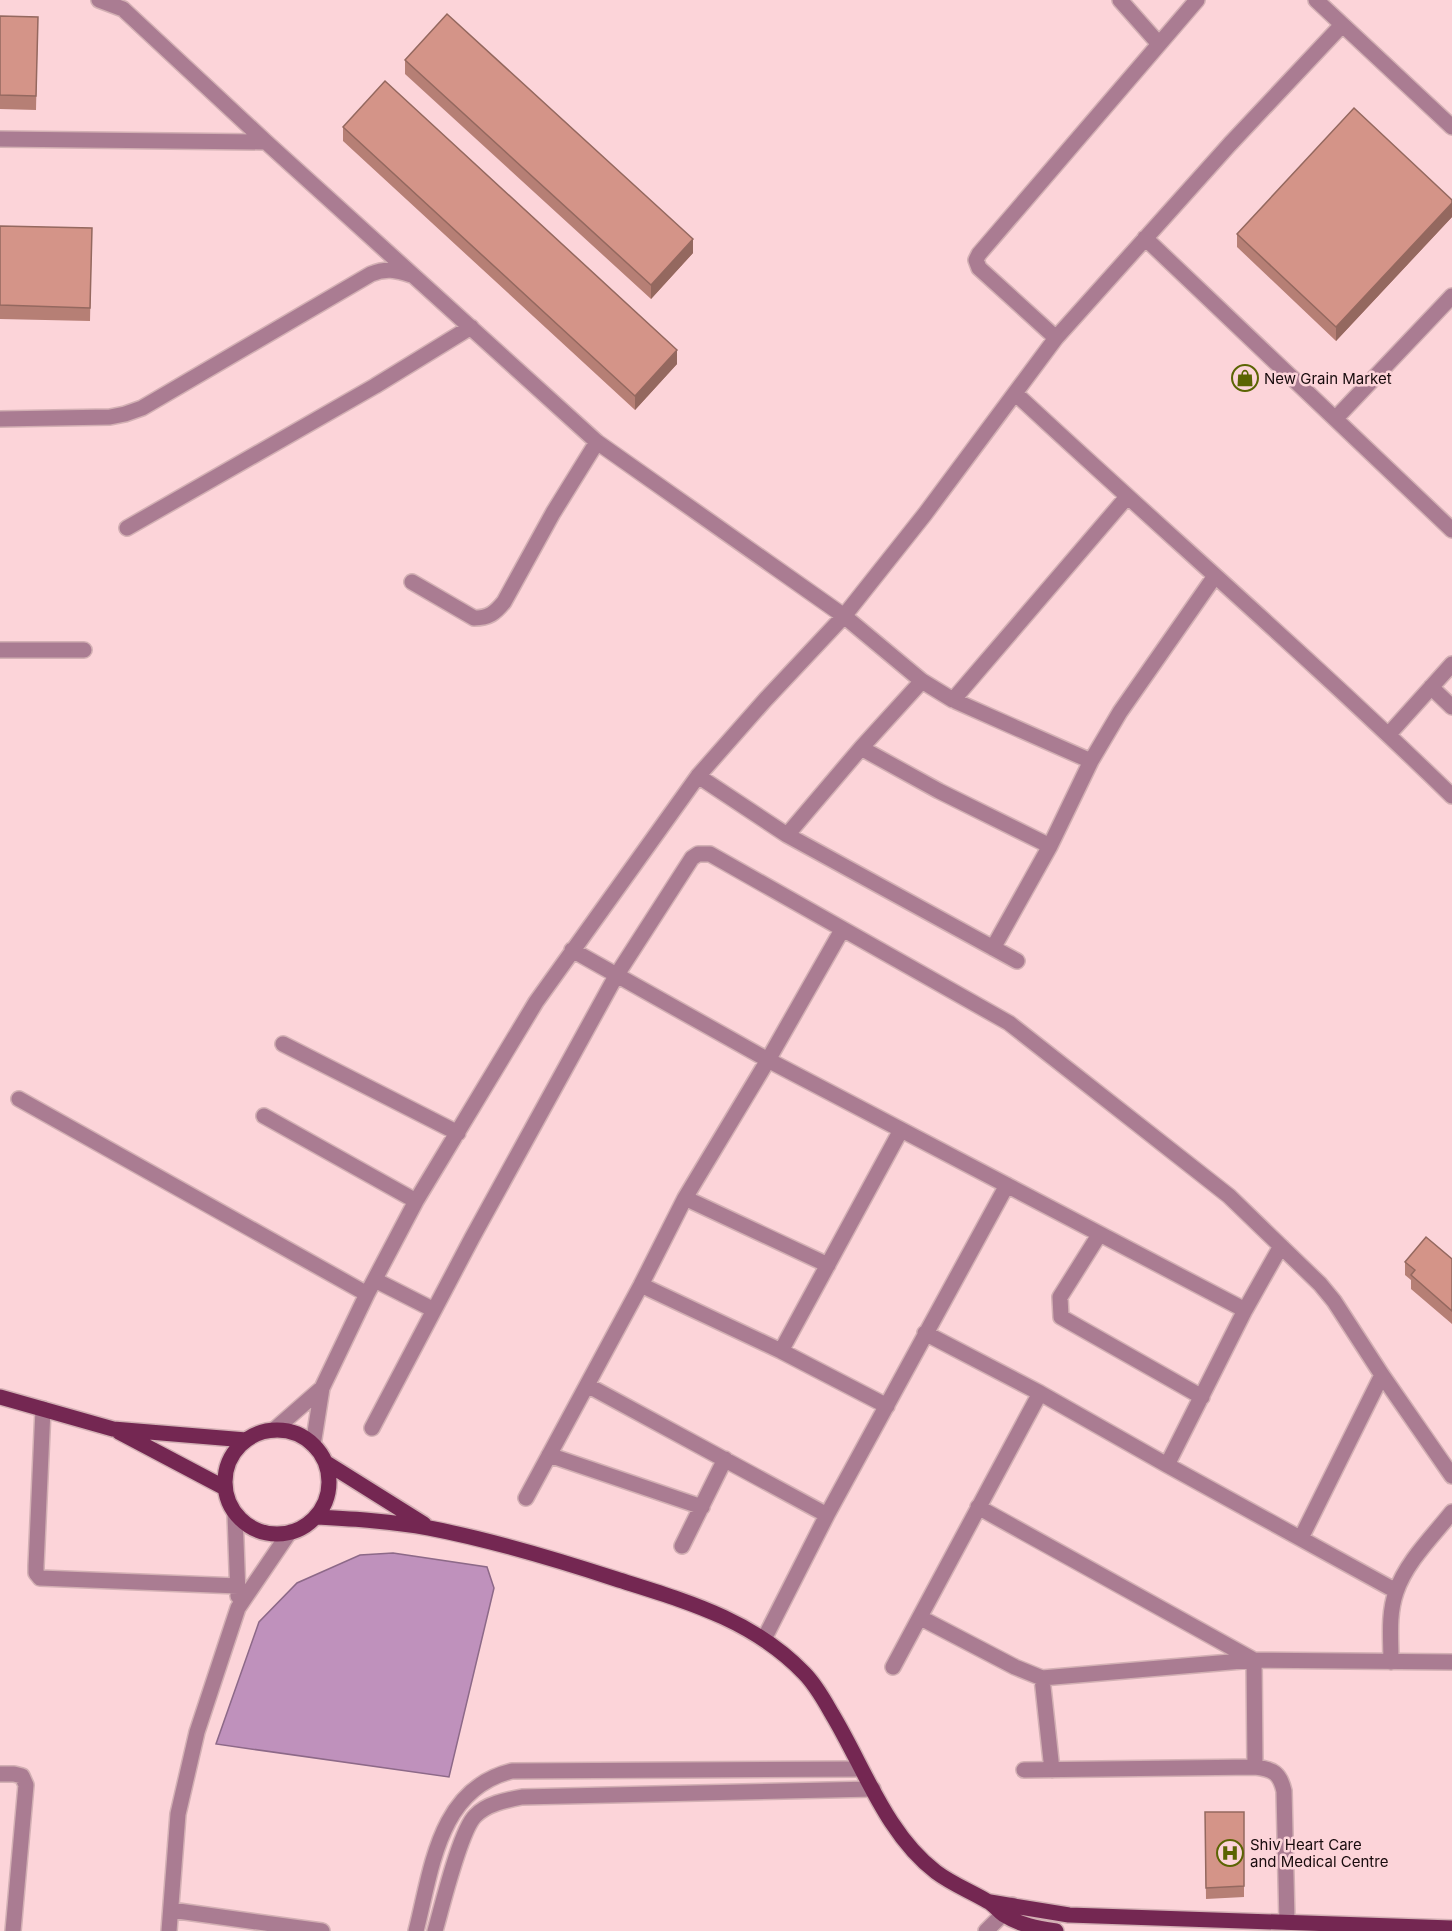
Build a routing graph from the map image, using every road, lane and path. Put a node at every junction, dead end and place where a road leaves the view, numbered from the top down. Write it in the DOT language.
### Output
graph roads {
  1 [pos="99,0"];
  2 [pos="1120,0"];
  3 [pos="1197,0"];
  4 [pos="1316,0"];
  5 [pos="1342,25"];
  6 [pos="1159,44"];
  7 [pos="1452,127"];
  8 [pos="0,139"];
  9 [pos="266,142"];
  10 [pos="1145,238"];
  11 [pos="415,277"];
  12 [pos="1452,297"];
  13 [pos="471,327"];
  14 [pos="1056,338"];
  15 [pos="1015,393"];
  16 [pos="1336,418"];
  17 [pos="0,419"];
  18 [pos="597,442"];
  19 [pos="1127,497"];
  20 [pos="127,528"];
  21 [pos="1452,530"];
  22 [pos="1215,576"];
  23 [pos="412,582"];
  24 [pos="844,616"];
  25 [pos="0,650"];
  26 [pos="84,651"];
  27 [pos="1452,664"];
  28 [pos="922,681"];
  29 [pos="1431,687"];
  30 [pos="953,700"];
  31 [pos="1452,707"];
  32 [pos="1389,734"];
  33 [pos="861,748"];
  34 [pos="1091,761"];
  35 [pos="698,776"];
  36 [pos="1452,795"];
  37 [pos="787,835"];
  38 [pos="1050,846"];
  39 [pos="842,930"];
  40 [pos="993,948"];
  41 [pos="572,950"];
  42 [pos="1017,961"];
  43 [pos="616,976"];
  44 [pos="284,1044"];
  45 [pos="768,1060"];
  46 [pos="19,1099"];
  47 [pos="264,1116"];
  48 [pos="901,1130"];
  49 [pos="458,1133"];
  50 [pos="1007,1185"];
  51 [pos="685,1198"];
  52 [pos="416,1201"];
  53 [pos="1099,1234"];
  54 [pos="1281,1246"];
  55 [pos="828,1265"];
  56 [pos="375,1280"];
  57 [pos="641,1285"];
  58 [pos="367,1294"];
  59 [pos="434,1310"];
  60 [pos="1245,1310"];
  61 [pos="925,1333"];
  62 [pos="781,1351"];
  63 [pos="1382,1375"];
  64 [pos="587,1385"];
  65 [pos="322,1388"];
  66 [pos="1040,1393"];
  67 [pos="0,1397"];
  68 [pos="1202,1397"];
  69 [pos="887,1406"];
  70 [pos="43,1409"];
  71 [pos="372,1428"];
  72 [pos="113,1429"];
  73 [pos="273,1430"];
  74 [pos="246,1440"];
  75 [pos="313,1445"];
  76 [pos="549,1455"];
  77 [pos="725,1459"];
  78 [pos="325,1462"];
  79 [pos="1167,1466"];
  80 [pos="1452,1476"];
  81 [pos="225,1488"];
  82 [pos="526,1498"];
  83 [pos="978,1507"];
  84 [pos="702,1508"];
  85 [pos="1452,1512"];
  86 [pos="235,1514"];
  87 [pos="827,1515"];
  88 [pos="316,1517"];
  89 [pos="429,1528"];
  90 [pos="290,1533"];
  91 [pos="1301,1538"];
  92 [pos="682,1546"];
  93 [pos="238,1586"];
  94 [pos="1396,1591"];
  95 [pos="238,1608"];
  96 [pos="921,1618"];
  97 [pos="764,1639"];
  98 [pos="1254,1660"];
  99 [pos="1391,1662"];
  100 [pos="1452,1662"];
  101 [pos="893,1667"];
  102 [pos="1042,1677"];
  103 [pos="1255,1767"];
  104 [pos="861,1769"];
  105 [pos="645,1770"];
  106 [pos="1024,1770"];
  107 [pos="1052,1770"];
  108 [pos="0,1774"];
  109 [pos="873,1789"];
  110 [pos="647,1794"];
  111 [pos="171,1910"];
  112 [pos="1008,1910"];
  113 [pos="1287,1922"];
  114 [pos="1452,1928"];
  115 [pos="1383,1929"];
  116 [pos="1404,1929"];
  117 [pos="13,1931"];
  118 [pos="169,1931"];
  119 [pos="322,1931"];
  120 [pos="416,1931"];
  121 [pos="435,1931"];
  122 [pos="986,1931"];
  123 [pos="1056,1931"];
  1 -- 9 [label="street"];
  2 -- 6 [label="street"];
  3 -- 6 [label="street"];
  4 -- 5 [label="street"];
  5 -- 7 [label="street"];
  5 -- 10 [label="street"];
  6 -- 14 [label="street"];
  8 -- 9 [label="street"];
  9 -- 11 [label="street"];
  10 -- 14 [label="street"];
  10 -- 16 [label="street"];
  11 -- 13 [label="street"];
  11 -- 17 [label="street"];
  12 -- 16 [label="street"];
  13 -- 18 [label="street"];
  13 -- 20 [label="street"];
  14 -- 15 [label="street"];
  15 -- 19 [label="street"];
  15 -- 24 [label="street"];
  16 -- 21 [label="street"];
  18 -- 23 [label="street"];
  18 -- 24 [label="street"];
  19 -- 22 [label="street"];
  19 -- 30 [label="street"];
  22 -- 32 [label="street"];
  22 -- 34 [label="street"];
  24 -- 28 [label="street"];
  24 -- 35 [label="street"];
  25 -- 26 [label="street"];
  27 -- 29 [label="street"];
  28 -- 30 [label="street"];
  28 -- 33 [label="street"];
  29 -- 31 [label="street"];
  29 -- 32 [label="street"];
  30 -- 34 [label="street"];
  32 -- 36 [label="street"];
  33 -- 37 [label="street"];
  33 -- 38 [label="street"];
  34 -- 38 [label="street"];
  35 -- 37 [label="street"];
  35 -- 41 [label="street"];
  37 -- 40 [label="street"];
  38 -- 40 [label="street"];
  39 -- 43 [label="street"];
  39 -- 45 [label="street"];
  39 -- 54 [label="street"];
  40 -- 42 [label="street"];
  41 -- 43 [label="street"];
  41 -- 49 [label="street"];
  43 -- 45 [label="street"];
  43 -- 59 [label="street"];
  44 -- 49 [label="street"];
  45 -- 48 [label="street"];
  45 -- 51 [label="street"];
  46 -- 58 [label="street"];
  47 -- 52 [label="street"];
  48 -- 50 [label="street"];
  48 -- 55 [label="street"];
  49 -- 52 [label="street"];
  50 -- 53 [label="street"];
  50 -- 61 [label="street"];
  51 -- 55 [label="street"];
  51 -- 57 [label="street"];
  52 -- 56 [label="street"];
  53 -- 60 [label="street"];
  53 -- 68 [label="street"];
  54 -- 60 [label="street"];
  54 -- 63 [label="street"];
  55 -- 62 [label="street"];
  56 -- 58 [label="street"];
  56 -- 59 [label="street"];
  57 -- 62 [label="street"];
  57 -- 64 [label="street"];
  58 -- 65 [label="street"];
  59 -- 71 [label="street"];
  60 -- 68 [label="street"];
  61 -- 66 [label="street"];
  61 -- 69 [label="street"];
  62 -- 69 [label="street"];
  63 -- 80 [label="street"];
  63 -- 91 [label="street"];
  64 -- 76 [label="street"];
  64 -- 77 [label="street"];
  65 -- 73 [label="street"];
  65 -- 75 [label="street"];
  66 -- 79 [label="street"];
  66 -- 83 [label="street"];
  67 -- 70 [label="main road"];
  68 -- 79 [label="street"];
  69 -- 87 [label="street"];
  70 -- 72 [label="main road"];
  70 -- 93 [label="street"];
  72 -- 74 [label="main road"];
  72 -- 81 [label="main road"];
  73 -- 74 [label="main road"];
  73 -- 75 [label="main road"];
  74 -- 81 [label="main road"];
  75 -- 78 [label="main road"];
  76 -- 82 [label="street"];
  76 -- 84 [label="street"];
  77 -- 84 [label="street"];
  77 -- 87 [label="street"];
  78 -- 88 [label="main road"];
  78 -- 89 [label="main road"];
  79 -- 91 [label="street"];
  81 -- 86 [label="main road"];
  83 -- 96 [label="street"];
  83 -- 98 [label="street"];
  84 -- 92 [label="street"];
  85 -- 94 [label="street"];
  86 -- 90 [label="main road"];
  86 -- 93 [label="street"];
  87 -- 97 [label="street"];
  88 -- 89 [label="main road"];
  88 -- 90 [label="main road"];
  89 -- 97 [label="main road"];
  90 -- 95 [label="street"];
  91 -- 94 [label="street"];
  93 -- 95 [label="street"];
  94 -- 99 [label="street"];
  95 -- 111 [label="street"];
  96 -- 101 [label="street"];
  96 -- 102 [label="street"];
  97 -- 104 [label="main road"];
  98 -- 99 [label="street"];
  98 -- 102 [label="street"];
  98 -- 103 [label="street"];
  99 -- 100 [label="street"];
  102 -- 107 [label="street"];
  103 -- 107 [label="street"];
  103 -- 113 [label="street"];
  104 -- 105 [label="street"];
  104 -- 109 [label="main road"];
  105 -- 110 [label="street"];
  105 -- 120 [label="street"];
  106 -- 107 [label="street"];
  108 -- 117 [label="street"];
  109 -- 110 [label="street"];
  109 -- 112 [label="main road"];
  110 -- 121 [label="street"];
  111 -- 118 [label="street"];
  111 -- 119 [label="street"];
  112 -- 113 [label="main road"];
  112 -- 122 [label="street"];
  112 -- 123 [label="main road"];
  113 -- 115 [label="main road"];
  114 -- 116 [label="main road"];
  115 -- 116 [label="main road"];
}
